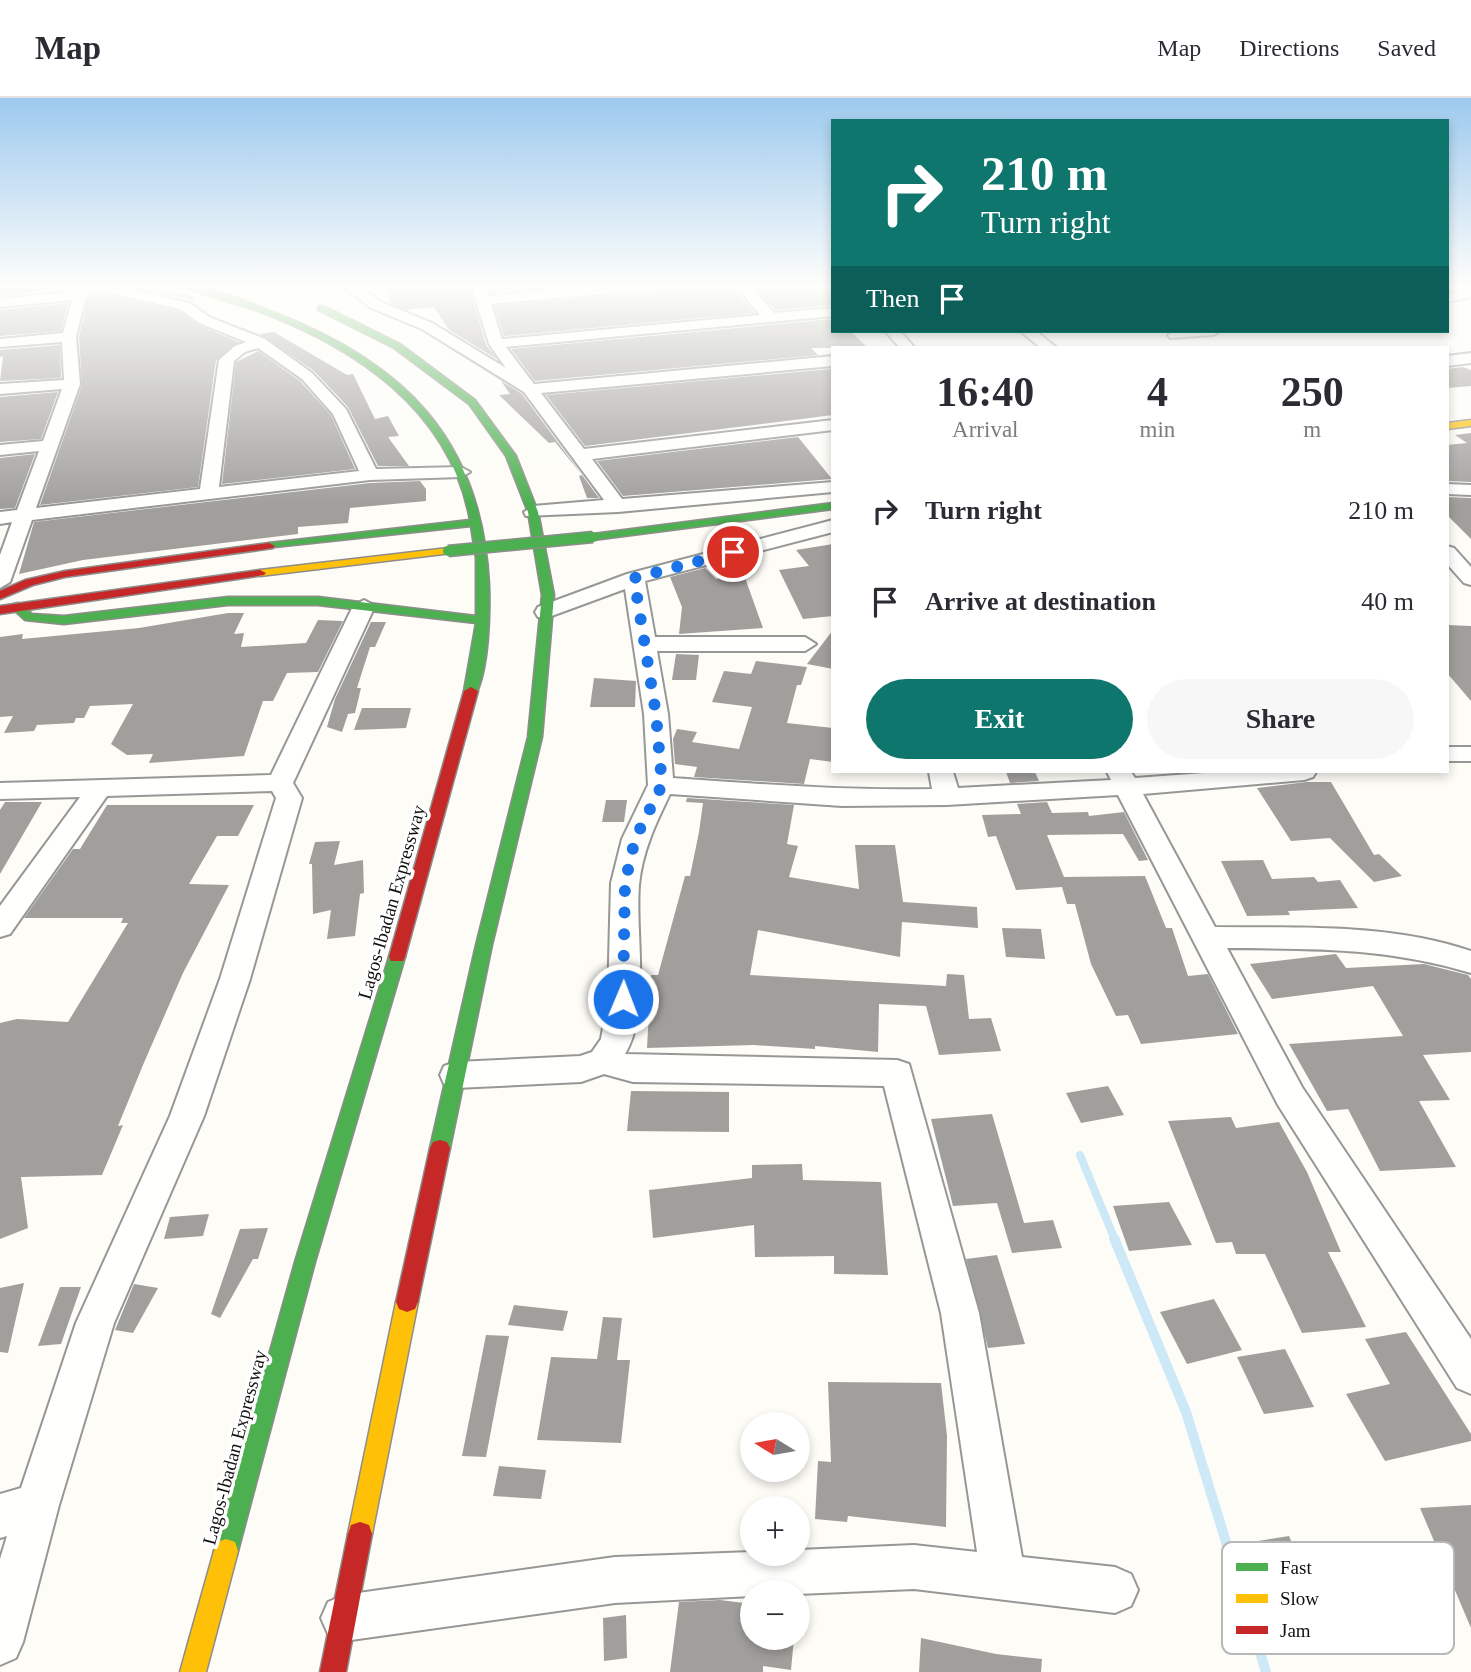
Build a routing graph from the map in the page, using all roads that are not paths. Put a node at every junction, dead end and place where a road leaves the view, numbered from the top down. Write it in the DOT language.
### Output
graph roads {
  1 [pos="70,358"];
  2 [pos="229,358"];
  3 [pos="283,358"];
  4 [pos="361,358"];
  5 [pos="414,358"];
  6 [pos="480,358"];
  7 [pos="506,358"];
  8 [pos="1467,358"];
  9 [pos="831,361"];
  10 [pos="1449,361"];
  11 [pos="72,384"];
  12 [pos="0,389"];
  13 [pos="530,389"];
  14 [pos="1471,423"];
  15 [pos="831,425"];
  16 [pos="1449,426"];
  17 [pos="51,445"];
  18 [pos="0,450"];
  19 [pos="580,455"];
  20 [pos="461,472"];
  21 [pos="370,475"];
  22 [pos="831,487"];
  23 [pos="1449,489"];
  24 [pos="1471,490"];
  25 [pos="209,493"];
  26 [pos="618,506"];
  27 [pos="831,506"];
  28 [pos="533,512"];
  29 [pos="22,515"];
  30 [pos="0,518"];
  31 [pos="477,522"];
  32 [pos="831,527"];
  33 [pos="1449,554"];
  34 [pos="1471,579"];
  35 [pos="560,580"];
  36 [pos="624,581"];
  37 [pos="0,582"];
  38 [pos="0,595"];
  39 [pos="365,606"];
  40 [pos="18,607"];
  41 [pos="0,610"];
  42 [pos="545,612"];
  43 [pos="484,620"];
  44 [pos="646,643"];
  45 [pos="805,644"];
  46 [pos="1449,754"];
  47 [pos="1471,754"];
  48 [pos="1281,773"];
  49 [pos="1123,780"];
  50 [pos="280,783"];
  51 [pos="944,784"];
  52 [pos="662,785"];
  53 [pos="99,789"];
  54 [pos="0,791"];
  55 [pos="0,926"];
  56 [pos="1209,937"];
  57 [pos="1471,962"];
  58 [pos="603,1061"];
  59 [pos="456,1075"];
  60 [pos="1471,1374"];
  61 [pos="19,1510"];
  62 [pos="1003,1577"];
  63 [pos="1115,1590"];
  64 [pos="344,1618"];
  65 [pos="0,1642"];
  66 [pos="193,1672"];
  67 [pos="333,1672"];
  1 -- 11 [label="street"];
  2 -- 25 [label="street"];
  3 -- 21 [label="street"];
  4 -- 20 [label="main road, Lagos-Ibadan Expressway"];
  5 -- 28 [label="main road"];
  6 -- 13 [label="street"];
  7 -- 13 [label="street"];
  8 -- 10 [label="street"];
  9 -- 13 [label="street"];
  11 -- 12 [label="street"];
  11 -- 17 [label="street"];
  13 -- 19 [label="street"];
  14 -- 16 [label="main road"];
  15 -- 19 [label="street"];
  17 -- 18 [label="street"];
  17 -- 29 [label="street"];
  19 -- 26 [label="street"];
  20 -- 21 [label="street"];
  20 -- 31 [label="main road, Lagos-Ibadan Expressway"];
  21 -- 25 [label="street"];
  22 -- 26 [label="street"];
  23 -- 24 [label="street"];
  25 -- 29 [label="street"];
  26 -- 28 [label="street"];
  27 -- 40 [label="main road, bridge"];
  28 -- 35 [label="main road"];
  29 -- 30 [label="street"];
  29 -- 37 [label="street"];
  31 -- 38 [label="main road"];
  31 -- 43 [label="main road, Lagos-Ibadan Expressway"];
  32 -- 36 [label="street"];
  33 -- 34 [label="street"];
  35 -- 36 [label="street"];
  35 -- 42 [label="main road"];
  36 -- 42 [label="street"];
  36 -- 44 [label="street"];
  39 -- 40 [label="main road"];
  39 -- 43 [label="main road"];
  39 -- 50 [label="street"];
  40 -- 41 [label="main road"];
  42 -- 59 [label="main road"];
  43 -- 66 [label="main road, Lagos-Ibadan Expressway"];
  44 -- 45 [label="street"];
  44 -- 52 [label="street"];
  46 -- 47 [label="street"];
  48 -- 49 [label="street"];
  49 -- 51 [label="street"];
  49 -- 56 [label="street"];
  50 -- 53 [label="street"];
  50 -- 61 [label="street"];
  51 -- 52 [label="street"];
  52 -- 58 [label="street"];
  53 -- 54 [label="street"];
  53 -- 55 [label="street"];
  56 -- 57 [label="street"];
  56 -- 60 [label="street"];
  58 -- 59 [label="street"];
  58 -- 62 [label="street"];
  59 -- 64 [label="main road"];
  61 -- 65 [label="street"];
  62 -- 63 [label="street"];
  62 -- 64 [label="street"];
  64 -- 67 [label="main road"];
}
